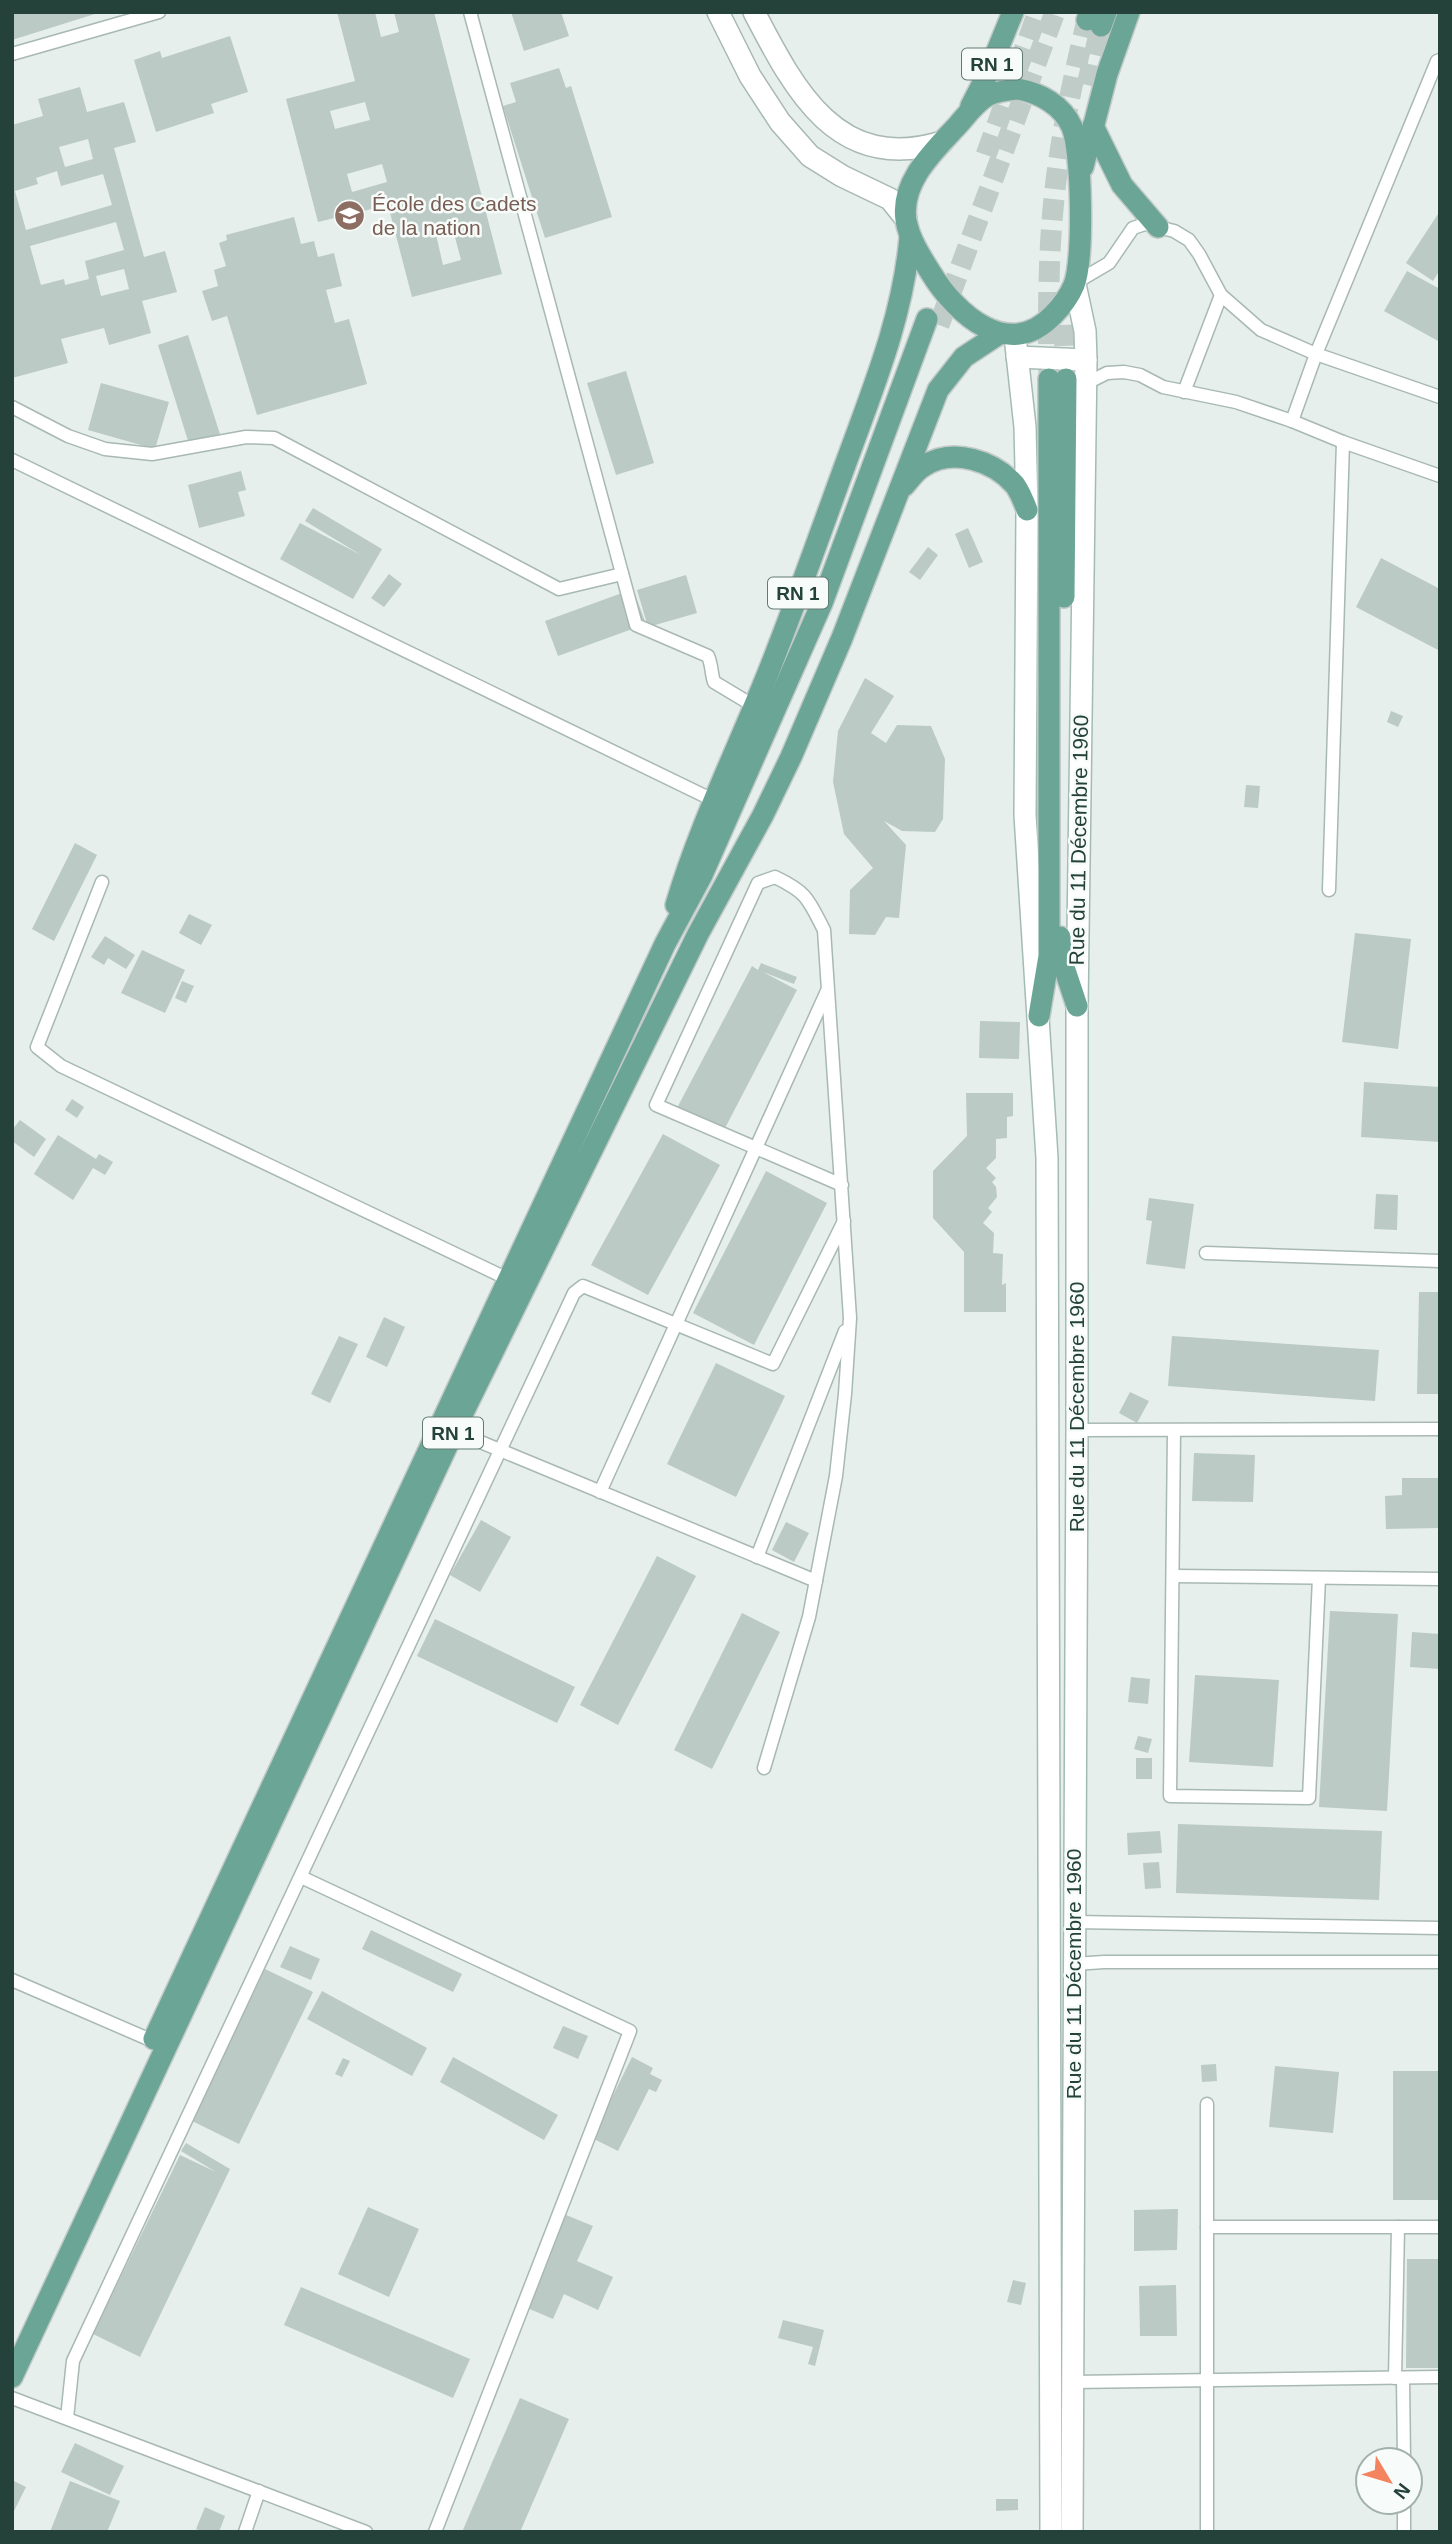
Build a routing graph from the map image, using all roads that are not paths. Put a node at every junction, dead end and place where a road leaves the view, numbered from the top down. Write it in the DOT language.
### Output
graph roads {
  1 [pos="159,12"];
  2 [pos="470,12"];
  3 [pos="718,12"];
  4 [pos="754,12"];
  5 [pos="1013,12"];
  6 [pos="1129,12"];
  7 [pos="12,54"];
  8 [pos="1440,60"];
  9 [pos="968,114"];
  10 [pos="1093,125"];
  11 [pos="943,142"];
  12 [pos="1080,180"];
  13 [pos="1158,227"];
  14 [pos="908,228"];
  15 [pos="1074,284"];
  16 [pos="1221,295"];
  17 [pos="1010,342"];
  18 [pos="1316,354"];
  19 [pos="1086,360"];
  20 [pos="1067,381"];
  21 [pos="1184,392"];
  22 [pos="1440,397"];
  23 [pos="12,407"];
  24 [pos="1292,421"];
  25 [pos="1343,443"];
  26 [pos="12,460"];
  27 [pos="1440,476"];
  28 [pos="898,492"];
  29 [pos="1027,510"];
  30 [pos="622,574"];
  31 [pos="754,706"];
  32 [pos="713,800"];
  33 [pos="103,883"];
  34 [pos="1329,890"];
  35 [pos="698,934"];
  36 [pos="665,943"];
  37 [pos="828,988"];
  38 [pos="1039,1016"];
  39 [pos="757,1148"];
  40 [pos="842,1185"];
  41 [pos="844,1221"];
  42 [pos="1206,1253"];
  43 [pos="1440,1261"];
  44 [pos="508,1279"];
  45 [pos="850,1318"];
  46 [pos="676,1325"];
  47 [pos="1077,1430"];
  48 [pos="1440,1430"];
  49 [pos="454,1431"];
  50 [pos="1174,1431"];
  51 [pos="501,1450"];
  52 [pos="600,1492"];
  53 [pos="757,1557"];
  54 [pos="1174,1576"];
  55 [pos="1319,1577"];
  56 [pos="1440,1579"];
  57 [pos="816,1581"];
  58 [pos="764,1768"];
  59 [pos="301,1877"];
  60 [pos="1074,1922"];
  61 [pos="1440,1928"];
  62 [pos="1440,1962"];
  63 [pos="1074,1965"];
  64 [pos="12,1980"];
  65 [pos="153,2041"];
  66 [pos="1207,2104"];
  67 [pos="1207,2227"];
  68 [pos="1398,2227"];
  69 [pos="1440,2227"];
  70 [pos="12,2343"];
  71 [pos="12,2377"];
  72 [pos="1440,2377"];
  73 [pos="1399,2378"];
  74 [pos="1207,2381"];
  75 [pos="1072,2382"];
  76 [pos="12,2398"];
  77 [pos="67,2418"];
  78 [pos="1403,2446"];
  79 [pos="259,2491"];
  80 [pos="245,2532"];
  81 [pos="366,2532"];
  82 [pos="436,2532"];
  83 [pos="1051,2532"];
  84 [pos="1072,2532"];
  85 [pos="1208,2532"];
  1 -- 7 [label="lane"];
  2 -- 30 [label="lane"];
  3 -- 14 [label="main road"];
  4 -- 11 [label="main road"];
  5 -- 9 [label="main road, RN 1"];
  6 -- 10 [label="main road"];
  8 -- 18 [label="lane"];
  9 -- 11 [label="main road"];
  9 -- 12 [label="main road"];
  10 -- 12 [label="main road"];
  10 -- 13 [label="main road"];
  11 -- 14 [label="main road"];
  12 -- 15 [label="main road"];
  13 -- 15 [label="lane"];
  13 -- 16 [label="lane"];
  14 -- 17 [label="main road"];
  14 -- 31 [label="main road, RN 1"];
  15 -- 17 [label="main road"];
  15 -- 19 [label="main road"];
  16 -- 18 [label="lane"];
  16 -- 21 [label="lane"];
  17 -- 19 [label="main road"];
  17 -- 28 [label="main road, RN 1"];
  17 -- 29 [label="main road, Rue du 11 Décembre 1960"];
  18 -- 22 [label="lane"];
  18 -- 24 [label="lane"];
  19 -- 20 [label="main road"];
  20 -- 21 [label="lane"];
  20 -- 38 [label="main road"];
  20 -- 47 [label="main road, Rue du 11 Décembre 1960"];
  21 -- 24 [label="lane"];
  23 -- 30 [label="lane"];
  24 -- 25 [label="lane"];
  25 -- 27 [label="lane"];
  25 -- 34 [label="lane"];
  26 -- 32 [label="lane"];
  28 -- 29 [label="main road"];
  28 -- 35 [label="main road, RN 1"];
  29 -- 38 [label="main road, Rue du 11 Décembre 1960"];
  30 -- 31 [label="lane"];
  31 -- 32 [label="main road, RN 1"];
  32 -- 36 [label="main road, RN 1"];
  33 -- 44 [label="lane"];
  35 -- 36 [label="main road"];
  35 -- 49 [label="main road, RN 1"];
  36 -- 44 [label="main road, RN 1"];
  37 -- 39 [label="lane"];
  37 -- 39 [label="lane"];
  37 -- 40 [label="lane"];
  38 -- 83 [label="main road, Rue du 11 Décembre 1960"];
  39 -- 40 [label="lane"];
  39 -- 46 [label="lane"];
  40 -- 41 [label="lane"];
  41 -- 45 [label="lane"];
  41 -- 46 [label="lane"];
  42 -- 43 [label="lane"];
  44 -- 65 [label="main road, RN 1"];
  45 -- 53 [label="lane"];
  45 -- 57 [label="lane"];
  46 -- 51 [label="lane"];
  46 -- 52 [label="lane"];
  47 -- 50 [label="lane"];
  47 -- 60 [label="main road, Rue du 11 Décembre 1960"];
  48 -- 50 [label="lane"];
  49 -- 51 [label="lane"];
  49 -- 71 [label="main road, RN 1"];
  50 -- 54 [label="lane"];
  51 -- 52 [label="lane"];
  51 -- 59 [label="lane"];
  52 -- 53 [label="lane"];
  53 -- 57 [label="lane"];
  54 -- 55 [label="lane"];
  54 -- 55 [label="lane"];
  55 -- 56 [label="lane"];
  57 -- 58 [label="lane"];
  59 -- 77 [label="lane"];
  59 -- 82 [label="lane"];
  60 -- 61 [label="lane"];
  60 -- 63 [label="main road, Rue du 11 Décembre 1960"];
  62 -- 63 [label="lane"];
  63 -- 75 [label="main road, Rue du 11 Décembre 1960"];
  64 -- 65 [label="lane"];
  65 -- 70 [label="main road, RN 1"];
  66 -- 67 [label="lane"];
  67 -- 68 [label="lane"];
  67 -- 74 [label="lane"];
  68 -- 69 [label="lane"];
  68 -- 73 [label="lane"];
  72 -- 73 [label="lane"];
  73 -- 74 [label="lane"];
  73 -- 78 [label="lane"];
  74 -- 75 [label="lane"];
  74 -- 85 [label="lane"];
  75 -- 84 [label="main road, Rue du 11 Décembre 1960"];
  76 -- 77 [label="lane"];
  77 -- 79 [label="lane"];
  79 -- 80 [label="lane"];
  79 -- 81 [label="lane"];
}
